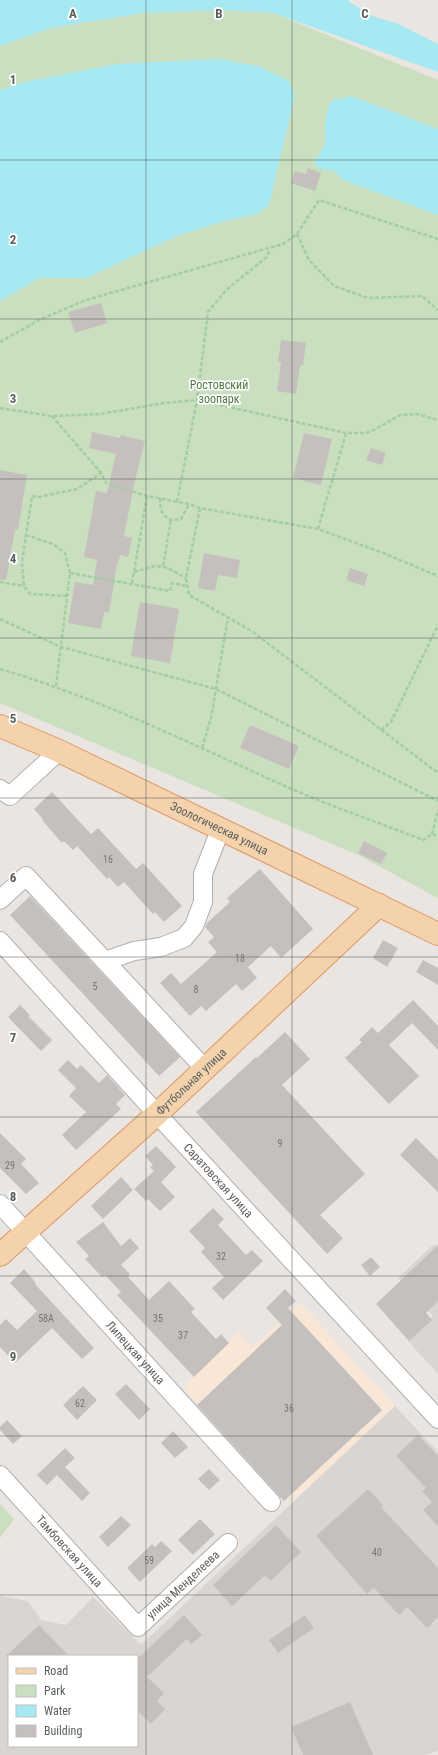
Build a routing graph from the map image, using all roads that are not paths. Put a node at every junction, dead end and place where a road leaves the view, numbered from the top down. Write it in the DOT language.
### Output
graph roads {
  1 [pos="0,726"];
  2 [pos="59,751"];
  3 [pos="0,789"];
  4 [pos="221,828"];
  5 [pos="0,900"];
  6 [pos="379,905"];
  7 [pos="438,934"];
  8 [pos="0,941"];
  9 [pos="104,961"];
  10 [pos="205,1069"];
  11 [pos="156,1114"];
  12 [pos="0,1204"];
  13 [pos="26,1232"];
  14 [pos="0,1255"];
  15 [pos="438,1419"];
  16 [pos="0,1475"];
  17 [pos="271,1502"];
  18 [pos="228,1543"];
  19 [pos="138,1627"];
  1 -- 2 [label="main road, Зоологическая улица"];
  2 -- 3 [label="street"];
  2 -- 4 [label="main road, Зоологическая улица"];
  4 -- 6 [label="main road, Зоологическая улица"];
  4 -- 9 [label="street"];
  5 -- 9 [label="street"];
  6 -- 7 [label="main road, Зоологическая улица"];
  6 -- 10 [label="main road, Футбольная улица"];
  8 -- 11 [label="street, Саратовская улица"];
  9 -- 10 [label="street"];
  10 -- 11 [label="main road, Футбольная улица"];
  11 -- 13 [label="main road, Футбольная улица"];
  11 -- 15 [label="street, Саратовская улица"];
  12 -- 13 [label="street, Липецкая улица"];
  13 -- 14 [label="main road, Футбольная улица"];
  13 -- 17 [label="street, Липецкая улица"];
  16 -- 19 [label="street, Тамбовская улица"];
  18 -- 19 [label="street, улица Менделеева"];
}
